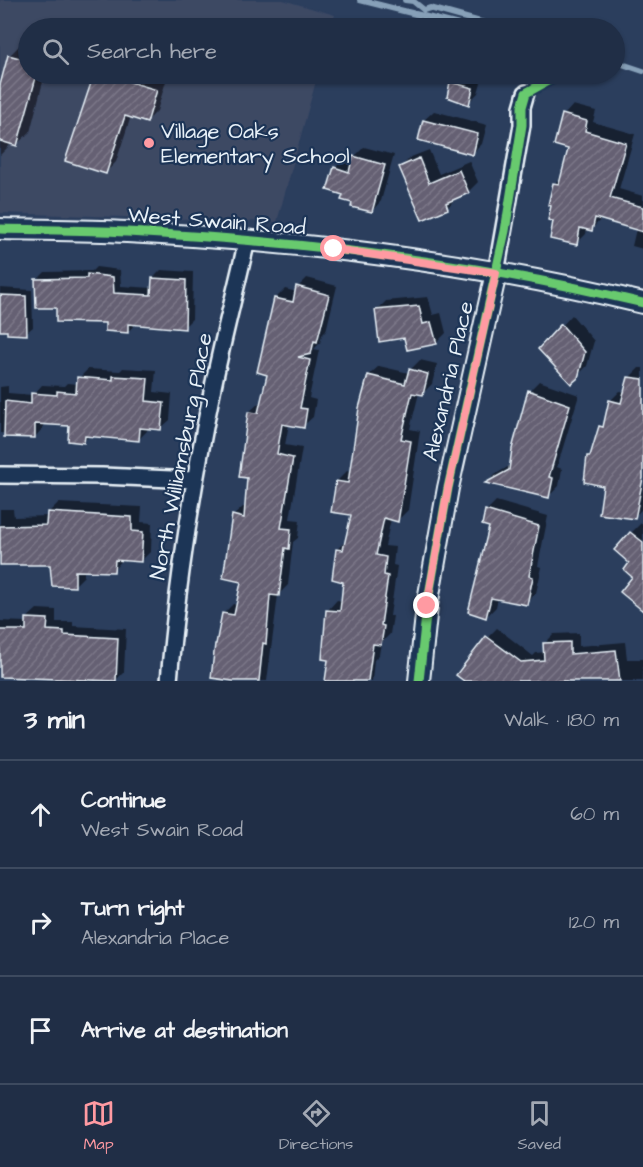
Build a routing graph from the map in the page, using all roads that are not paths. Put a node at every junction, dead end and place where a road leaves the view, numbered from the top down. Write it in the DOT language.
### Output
graph roads {
  1 [pos="526,93"];
  2 [pos="0,229"];
  3 [pos="247,240"];
  4 [pos="496,273"];
  5 [pos="643,303"];
  6 [pos="0,475"];
  7 [pos="195,480"];
  8 [pos="169,681"];
  9 [pos="419,681"];
  1 -- 4 [label="street, Alexandria Place"];
  2 -- 3 [label="street, West Swain Road"];
  3 -- 4 [label="street, West Swain Road"];
  3 -- 7 [label="street, North Williamsburg Place"];
  4 -- 5 [label="street, West Swain Road"];
  4 -- 9 [label="street, Alexandria Place"];
  6 -- 7 [label="street"];
  7 -- 8 [label="street, North Williamsburg Place"];
}
